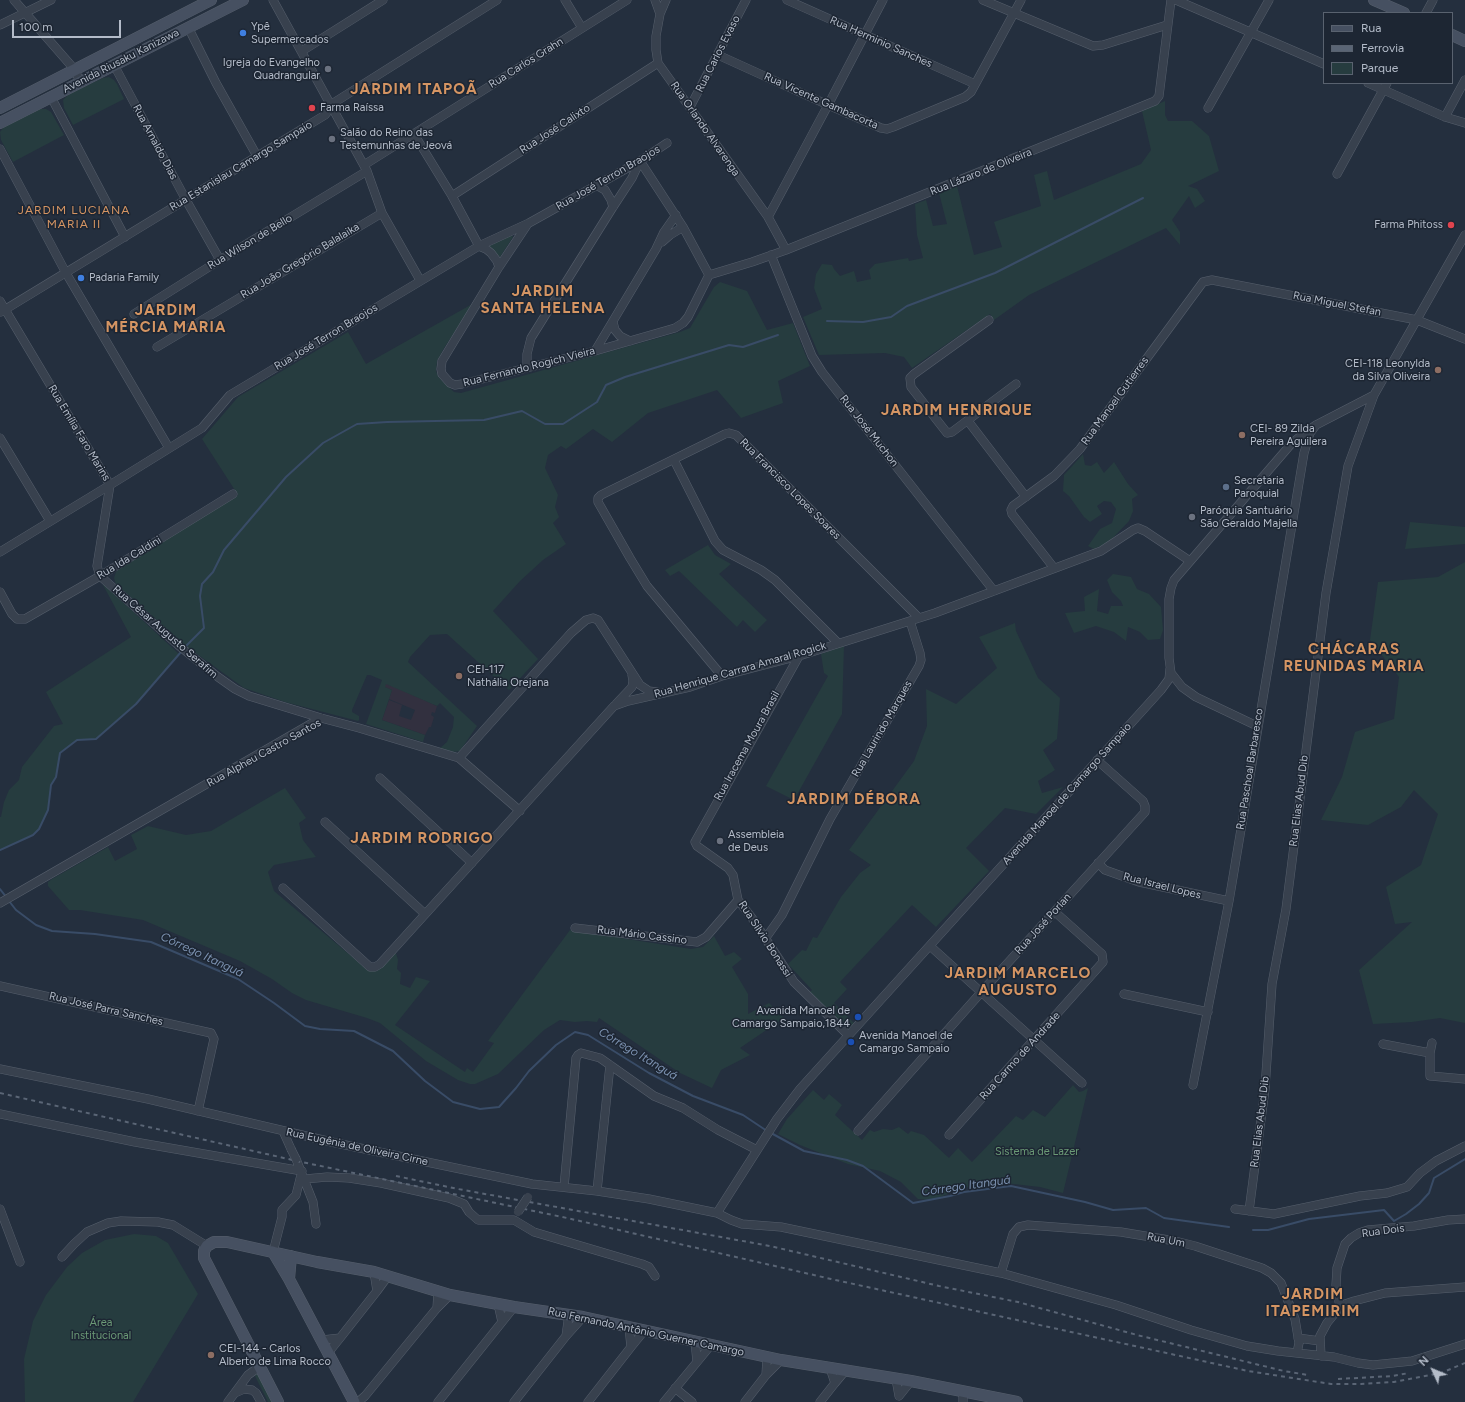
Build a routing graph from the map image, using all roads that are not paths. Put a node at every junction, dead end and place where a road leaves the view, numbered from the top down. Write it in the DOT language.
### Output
graph roads {
  1 [pos="14,0"];
  2 [pos="51,0"];
  3 [pos="211,0"];
  4 [pos="242,0"];
  5 [pos="383,0"];
  6 [pos="497,0"];
  7 [pos="565,0"];
  8 [pos="627,0"];
  9 [pos="655,0"];
  10 [pos="666,0"];
  11 [pos="746,0"];
  12 [pos="787,0"];
  13 [pos="883,0"];
  14 [pos="983,0"];
  15 [pos="1021,0"];
  16 [pos="1170,0"];
  17 [pos="1176,0"];
  18 [pos="1268,0"];
  19 [pos="1374,0"];
  20 [pos="1433,0"];
  21 [pos="276,2"];
  22 [pos="1402,12"];
  23 [pos="1427,12"];
  24 [pos="25,13"];
  25 [pos="1014,13"];
  26 [pos="660,14"];
  27 [pos="1167,25"];
  28 [pos="0,26"];
  29 [pos="188,27"];
  30 [pos="582,28"];
  31 [pos="1250,32"];
  32 [pos="864,35"];
  33 [pos="1453,35"];
  34 [pos="1465,41"];
  35 [pos="302,52"];
  36 [pos="718,55"];
  37 [pos="658,63"];
  38 [pos="1323,64"];
  39 [pos="114,65"];
  40 [pos="75,70"];
  41 [pos="1465,80"];
  42 [pos="80,82"];
  43 [pos="975,84"];
  44 [pos="1374,84"];
  45 [pos="1385,86"];
  46 [pos="51,97"];
  47 [pos="828,105"];
  48 [pos="690,107"];
  49 [pos="0,108"];
  50 [pos="332,108"];
  51 [pos="1208,108"];
  52 [pos="1445,117"];
  53 [pos="0,123"];
  54 [pos="1465,123"];
  55 [pos="414,134"];
  56 [pos="667,143"];
  57 [pos="0,149"];
  58 [pos="257,156"];
  59 [pos="640,161"];
  60 [pos="366,168"];
  61 [pos="1337,174"];
  62 [pos="649,175"];
  63 [pos="632,178"];
  64 [pos="594,186"];
  65 [pos="452,196"];
  66 [pos="186,200"];
  67 [pos="613,207"];
  68 [pos="382,213"];
  69 [pos="676,215"];
  70 [pos="768,217"];
  71 [pos="529,223"];
  72 [pos="683,227"];
  73 [pos="1465,235"];
  74 [pos="125,237"];
  75 [pos="479,246"];
  76 [pos="656,249"];
  77 [pos="786,250"];
  78 [pos="771,255"];
  79 [pos="220,260"];
  80 [pos="499,267"];
  81 [pos="66,274"];
  82 [pos="709,275"];
  83 [pos="420,280"];
  84 [pos="1207,280"];
  85 [pos="0,301"];
  86 [pos="2,311"];
  87 [pos="134,314"];
  88 [pos="989,320"];
  89 [pos="1417,320"];
  90 [pos="613,322"];
  91 [pos="1465,339"];
  92 [pos="630,341"];
  93 [pos="157,347"];
  94 [pos="596,351"];
  95 [pos="527,367"];
  96 [pos="1016,384"];
  97 [pos="1374,396"];
  98 [pos="968,421"];
  99 [pos="1316,426"];
  100 [pos="0,438"];
  101 [pos="1292,443"];
  102 [pos="169,448"];
  103 [pos="1304,453"];
  104 [pos="674,460"];
  105 [pos="110,485"];
  106 [pos="233,494"];
  107 [pos="1026,497"];
  108 [pos="50,521"];
  109 [pos="0,552"];
  110 [pos="1190,561"];
  111 [pos="1054,568"];
  112 [pos="100,576"];
  113 [pos="994,591"];
  114 [pos="0,592"];
  115 [pos="919,618"];
  116 [pos="910,621"];
  117 [pos="838,643"];
  118 [pos="799,656"];
  119 [pos="1170,669"];
  120 [pos="631,672"];
  121 [pos="722,676"];
  122 [pos="1176,680"];
  123 [pos="1161,690"];
  124 [pos="665,692"];
  125 [pos="614,706"];
  126 [pos="321,718"];
  127 [pos="1257,726"];
  128 [pos="459,758"];
  129 [pos="1097,760"];
  130 [pos="380,778"];
  131 [pos="520,811"];
  132 [pos="325,822"];
  133 [pos="696,837"];
  134 [pos="472,863"];
  135 [pos="1098,864"];
  136 [pos="283,888"];
  137 [pos="738,900"];
  138 [pos="1229,901"];
  139 [pos="1,903"];
  140 [pos="1055,912"];
  141 [pos="425,914"];
  142 [pos="575,928"];
  143 [pos="765,938"];
  144 [pos="930,946"];
  145 [pos="0,986"];
  146 [pos="981,993"];
  147 [pos="1124,994"];
  148 [pos="1208,1012"];
  149 [pos="848,1035"];
  150 [pos="1034,1040"];
  151 [pos="1432,1043"];
  152 [pos="1383,1044"];
  153 [pos="1430,1053"];
  154 [pos="610,1065"];
  155 [pos="0,1069"];
  156 [pos="1465,1079"];
  157 [pos="1082,1083"];
  158 [pos="1193,1085"];
  159 [pos="198,1111"];
  160 [pos="0,1114"];
  161 [pos="283,1131"];
  162 [pos="858,1131"];
  163 [pos="949,1135"];
  164 [pos="1465,1146"];
  165 [pos="757,1150"];
  166 [pos="303,1175"];
  167 [pos="532,1184"];
  168 [pos="564,1187"];
  169 [pos="597,1191"];
  170 [pos="0,1209"];
  171 [pos="1235,1209"];
  172 [pos="1249,1211"];
  173 [pos="717,1213"];
  174 [pos="516,1216"];
  175 [pos="1465,1219"];
  176 [pos="316,1224"];
  177 [pos="207,1246"];
  178 [pos="273,1252"];
  179 [pos="291,1256"];
  180 [pos="62,1257"];
  181 [pos="20,1262"];
  182 [pos="374,1272"];
  183 [pos="1001,1273"];
  184 [pos="388,1276"];
  185 [pos="655,1276"];
  186 [pos="289,1279"];
  187 [pos="1465,1287"];
  188 [pos="377,1291"];
  189 [pos="438,1292"];
  190 [pos="450,1295"];
  191 [pos="498,1304"];
  192 [pos="514,1306"];
  193 [pos="1340,1307"];
  194 [pos="437,1308"];
  195 [pos="569,1314"];
  196 [pos="583,1317"];
  197 [pos="502,1322"];
  198 [pos="629,1327"];
  199 [pos="644,1330"];
  200 [pos="566,1336"];
  201 [pos="340,1338"];
  202 [pos="1298,1338"];
  203 [pos="322,1340"];
  204 [pos="695,1341"];
  205 [pos="1320,1341"];
  206 [pos="1465,1344"];
  207 [pos="711,1345"];
  208 [pos="631,1347"];
  209 [pos="328,1353"];
  210 [pos="1297,1353"];
  211 [pos="767,1356"];
  212 [pos="1321,1356"];
  213 [pos="781,1360"];
  214 [pos="697,1362"];
  215 [pos="259,1367"];
  216 [pos="830,1368"];
  217 [pos="845,1371"];
  218 [pos="766,1375"];
  219 [pos="896,1378"];
  220 [pos="911,1381"];
  221 [pos="835,1383"];
  222 [pos="675,1388"];
  223 [pos="235,1393"];
  224 [pos="963,1397"];
  225 [pos="975,1398"];
  226 [pos="896,1399"];
  227 [pos="228,1402"];
  228 [pos="261,1402"];
  229 [pos="278,1402"];
  230 [pos="354,1402"];
  231 [pos="358,1402"];
  232 [pos="438,1402"];
  233 [pos="514,1402"];
  234 [pos="588,1402"];
  235 [pos="664,1402"];
  236 [pos="692,1402"];
  237 [pos="744,1402"];
  238 [pos="820,1402"];
  239 [pos="1017,1402"];
  1 -- 24 [label="street"];
  2 -- 24 [label="street"];
  3 -- 40 [label="street, Avenida Riusaku Kanizawa"];
  4 -- 29 [label="street, Avenida Riusaku Kanizawa"];
  5 -- 35 [label="street"];
  6 -- 50 [label="street, Rua Estanislau Camargo Sampaio"];
  7 -- 30 [label="street"];
  8 -- 30 [label="street, Rua Carlos Grahn"];
  9 -- 26 [label="street"];
  10 -- 26 [label="street"];
  11 -- 36 [label="street, Rua Carlos Evaso"];
  12 -- 32 [label="street, Rua Herminio Sanches"];
  13 -- 32 [label="street"];
  14 -- 25 [label="street"];
  15 -- 25 [label="street"];
  16 -- 27 [label="street, Rua Lázaro de Oliveira"];
  17 -- 31 [label="street"];
  18 -- 31 [label="street"];
  19 -- 22 [label="street"];
  20 -- 23 [label="street"];
  21 -- 35 [label="street"];
  24 -- 28 [label="street"];
  24 -- 40 [label="street"];
  25 -- 27 [label="street"];
  25 -- 43 [label="street"];
  26 -- 37 [label="street"];
  27 -- 77 [label="street, Rua Lázaro de Oliveira"];
  29 -- 39 [label="street, Avenida Riusaku Kanizawa"];
  29 -- 58 [label="street"];
  30 -- 55 [label="street, Rua Carlos Grahn"];
  31 -- 38 [label="street"];
  31 -- 51 [label="street"];
  32 -- 43 [label="street, Rua Herminio Sanches"];
  32 -- 47 [label="street"];
  33 -- 34 [label="street"];
  35 -- 50 [label="street"];
  36 -- 47 [label="street, Rua Vicente Gambacorta"];
  36 -- 48 [label="street, Rua Carlos Evaso"];
  37 -- 48 [label="street, Rua Orlando Alvarenga"];
  37 -- 65 [label="street, Rua José Calixto"];
  39 -- 42 [label="street, Avenida Riusaku Kanizawa"];
  39 -- 66 [label="street, Rua Arnaldo Dias"];
  40 -- 42 [label="street"];
  40 -- 49 [label="street, Avenida Riusaku Kanizawa"];
  41 -- 52 [label="street"];
  42 -- 46 [label="street, Avenida Riusaku Kanizawa"];
  43 -- 47 [label="street, Rua Vicente Gambacorta"];
  44 -- 45 [label="street"];
  45 -- 52 [label="street"];
  45 -- 61 [label="street"];
  46 -- 53 [label="street, Avenida Riusaku Kanizawa"];
  46 -- 74 [label="street"];
  47 -- 70 [label="street"];
  48 -- 70 [label="street, Rua Orlando Alvarenga"];
  50 -- 58 [label="street, Rua Estanislau Camargo Sampaio"];
  50 -- 60 [label="street"];
  52 -- 54 [label="street"];
  55 -- 60 [label="street, Rua Carlos Grahn"];
  55 -- 65 [label="street"];
  56 -- 59 [label="street, Rua José Terron Braojos"];
  57 -- 81 [label="street"];
  58 -- 66 [label="street, Rua Estanislau Camargo Sampaio"];
  59 -- 62 [label="street"];
  59 -- 63 [label="street"];
  59 -- 64 [label="street, Rua José Terron Braojos"];
  60 -- 68 [label="street"];
  60 -- 79 [label="street, Rua Wilson de Bello"];
  62 -- 63 [label="street"];
  62 -- 69 [label="street"];
  63 -- 67 [label="street"];
  64 -- 67 [label="street"];
  64 -- 71 [label="street, Rua José Terron Braojos"];
  65 -- 75 [label="street"];
  66 -- 74 [label="street, Rua Estanislau Camargo Sampaio"];
  66 -- 79 [label="street, Rua Arnaldo Dias"];
  67 -- 95 [label="street"];
  68 -- 83 [label="street"];
  68 -- 93 [label="street, Rua João Gregório Balalaika"];
  69 -- 72 [label="street"];
  69 -- 76 [label="street"];
  70 -- 77 [label="street, Rua Orlando Alvarenga"];
  71 -- 75 [label="street, Rua José Terron Braojos"];
  71 -- 80 [label="street, Rua Fernando Rogich Vieira"];
  72 -- 76 [label="street"];
  72 -- 82 [label="street"];
  73 -- 89 [label="street"];
  74 -- 81 [label="street, Rua Estanislau Camargo Sampaio"];
  75 -- 80 [label="street"];
  75 -- 83 [label="street, Rua José Terron Braojos"];
  76 -- 90 [label="street"];
  77 -- 78 [label="street, Rua Lázaro de Oliveira"];
  78 -- 82 [label="street, Rua Lázaro de Oliveira"];
  78 -- 113 [label="street, Rua José Muchon"];
  79 -- 87 [label="street, Rua Wilson de Bello"];
  80 -- 95 [label="street, Rua Fernando Rogich Vieira"];
  81 -- 86 [label="street, Rua Estanislau Camargo Sampaio"];
  81 -- 102 [label="street"];
  82 -- 92 [label="street, Rua Fernando Rogich Vieira"];
  83 -- 102 [label="street, Rua José Terron Braojos"];
  84 -- 89 [label="street, Rua Miguel Stefan"];
  84 -- 107 [label="street, Rua Manoel Gutierres"];
  85 -- 86 [label="street, Rua Emília Faro Marins"];
  86 -- 105 [label="street, Rua Emília Faro Marins"];
  88 -- 98 [label="street"];
  89 -- 91 [label="street, Rua Miguel Stefan"];
  89 -- 97 [label="street"];
  90 -- 92 [label="street"];
  90 -- 94 [label="street"];
  92 -- 94 [label="street, Rua Fernando Rogich Vieira"];
  94 -- 95 [label="street, Rua Fernando Rogich Vieira"];
  96 -- 98 [label="street"];
  97 -- 99 [label="street, Avenida Manoel de Camargo Sampaio"];
  97 -- 172 [label="street, Rua Elias Abud Dib"];
  98 -- 107 [label="street"];
  99 -- 101 [label="street, Avenida Manoel de Camargo Sampaio"];
  99 -- 103 [label="street, Rua Paschoal Barbaresco"];
  100 -- 108 [label="street"];
  101 -- 103 [label="street"];
  101 -- 110 [label="street, Avenida Manoel de Camargo Sampaio"];
  102 -- 105 [label="street, Rua José Terron Braojos"];
  103 -- 127 [label="street, Rua Paschoal Barbaresco"];
  104 -- 115 [label="street, Rua Francisco Lopes Soares"];
  104 -- 117 [label="street"];
  104 -- 121 [label="street, Rua Francisco Lopes Soares"];
  105 -- 108 [label="street, Rua José Terron Braojos"];
  105 -- 112 [label="street, Rua Emília Faro Marins"];
  106 -- 112 [label="street, Rua Ida Caldini"];
  107 -- 111 [label="street, Rua Manoel Gutierres"];
  108 -- 109 [label="street, Rua José Terron Braojos"];
  110 -- 111 [label="street, Rua Henrique Carrara Amaral Rogick"];
  110 -- 119 [label="street, Avenida Manoel de Camargo Sampaio"];
  111 -- 113 [label="street, Rua Henrique Carrara Amaral Rogick"];
  112 -- 114 [label="street, Rua Ida Caldini"];
  112 -- 126 [label="street, Rua César Augusto Serafim"];
  113 -- 115 [label="street, Rua Henrique Carrara Amaral Rogick"];
  115 -- 116 [label="street, Rua Henrique Carrara Amaral Rogick"];
  116 -- 117 [label="street, Rua Henrique Carrara Amaral Rogick"];
  116 -- 143 [label="street, Rua Laurindo Marques"];
  117 -- 118 [label="street, Rua Henrique Carrara Amaral Rogick"];
  118 -- 121 [label="street, Rua Henrique Carrara Amaral Rogick"];
  118 -- 133 [label="street, Rua Iracema Moura Brasil"];
  119 -- 122 [label="street, Avenida Manoel de Camargo Sampaio"];
  119 -- 123 [label="street, Avenida Manoel de Camargo Sampaio"];
  120 -- 124 [label="street"];
  120 -- 125 [label="street"];
  120 -- 128 [label="street"];
  121 -- 124 [label="street, Rua Henrique Carrara Amaral Rogick"];
  122 -- 123 [label="street, Avenida Manoel de Camargo Sampaio"];
  122 -- 127 [label="street"];
  123 -- 129 [label="street, Avenida Manoel de Camargo Sampaio"];
  124 -- 125 [label="street, Rua Henrique Carrara Amaral Rogick"];
  125 -- 131 [label="street"];
  126 -- 128 [label="street, Rua Alpheu Castro Santos"];
  126 -- 139 [label="street, Rua Alpheu Castro Santos"];
  127 -- 138 [label="street, Rua Paschoal Barbaresco"];
  128 -- 131 [label="street"];
  129 -- 135 [label="street, Rua José Porlan"];
  129 -- 144 [label="street, Avenida Manoel de Camargo Sampaio"];
  130 -- 134 [label="street"];
  131 -- 134 [label="street"];
  132 -- 141 [label="street"];
  133 -- 137 [label="street, Rua Sílvio Bonassi"];
  134 -- 141 [label="street"];
  135 -- 138 [label="street, Rua Israel Lopes"];
  135 -- 140 [label="street, Rua José Porlan"];
  136 -- 141 [label="street"];
  137 -- 142 [label="street, Rua Mário Cassino"];
  137 -- 143 [label="street, Rua Sílvio Bonassi"];
  138 -- 148 [label="street, Rua Paschoal Barbaresco"];
  140 -- 146 [label="street, Rua José Porlan"];
  140 -- 150 [label="street, Rua Carmo de Andrade"];
  143 -- 149 [label="street, Rua Sílvio Bonassi"];
  144 -- 146 [label="street"];
  144 -- 149 [label="street, Avenida Manoel de Camargo Sampaio"];
  145 -- 159 [label="street, Rua José Parra Sanches"];
  146 -- 150 [label="street"];
  146 -- 162 [label="street, Rua José Porlan"];
  147 -- 148 [label="street"];
  148 -- 158 [label="street, Rua Paschoal Barbaresco"];
  149 -- 165 [label="street, Avenida Manoel de Camargo Sampaio"];
  150 -- 157 [label="street"];
  150 -- 163 [label="street, Rua Carmo de Andrade"];
  151 -- 153 [label="street"];
  152 -- 153 [label="street"];
  153 -- 156 [label="street"];
  154 -- 165 [label="street"];
  154 -- 168 [label="street"];
  154 -- 169 [label="street"];
  155 -- 159 [label="street, Rua Eugênia de Oliveira Cirne"];
  159 -- 161 [label="street, Rua Eugênia de Oliveira Cirne"];
  160 -- 166 [label="street"];
  161 -- 166 [label="street, bridge"];
  161 -- 167 [label="street, Rua Eugênia de Oliveira Cirne"];
  164 -- 172 [label="street"];
  165 -- 173 [label="street, Avenida Manoel de Camargo Sampaio"];
  166 -- 174 [label="street"];
  166 -- 176 [label="street"];
  166 -- 178 [label="street"];
  167 -- 168 [label="street, Rua Eugênia de Oliveira Cirne"];
  167 -- 174 [label="street, bridge"];
  168 -- 169 [label="street, Rua Eugênia de Oliveira Cirne"];
  169 -- 173 [label="street, Rua Eugênia de Oliveira Cirne"];
  170 -- 181 [label="street"];
  171 -- 172 [label="street"];
  173 -- 183 [label="street, Rua Eugênia de Oliveira Cirne"];
  174 -- 185 [label="street"];
  175 -- 193 [label="street, Rua Dois"];
  177 -- 178 [label="street, Rua Fernando Antônio Guerner Camargo"];
  177 -- 180 [label="street"];
  177 -- 215 [label="street"];
  178 -- 179 [label="street, Rua Fernando Antônio Guerner Camargo"];
  178 -- 186 [label="street"];
  179 -- 182 [label="street, Rua Fernando Antônio Guerner Camargo"];
  179 -- 186 [label="street"];
  182 -- 184 [label="street, Rua Fernando Antônio Guerner Camargo"];
  182 -- 188 [label="street"];
  183 -- 202 [label="street, Rua Um"];
  183 -- 210 [label="street, Rua Eugênia de Oliveira Cirne"];
  184 -- 188 [label="street"];
  184 -- 189 [label="street, Rua Fernando Antônio Guerner Camargo"];
  186 -- 203 [label="street"];
  187 -- 193 [label="street"];
  188 -- 201 [label="street"];
  189 -- 190 [label="street, Rua Fernando Antônio Guerner Camargo"];
  189 -- 194 [label="street"];
  190 -- 191 [label="street, Rua Fernando Antônio Guerner Camargo"];
  190 -- 194 [label="street"];
  191 -- 192 [label="street, Rua Fernando Antônio Guerner Camargo"];
  191 -- 197 [label="street"];
  192 -- 195 [label="street, Rua Fernando Antônio Guerner Camargo"];
  192 -- 197 [label="street"];
  193 -- 205 [label="street"];
  194 -- 231 [label="street"];
  195 -- 196 [label="street, Rua Fernando Antônio Guerner Camargo"];
  195 -- 200 [label="street"];
  196 -- 198 [label="street, Rua Fernando Antônio Guerner Camargo"];
  196 -- 200 [label="street"];
  197 -- 232 [label="street"];
  198 -- 199 [label="street, Rua Fernando Antônio Guerner Camargo"];
  198 -- 208 [label="street"];
  199 -- 204 [label="street, Rua Fernando Antônio Guerner Camargo"];
  199 -- 208 [label="street"];
  200 -- 233 [label="street"];
  201 -- 203 [label="street"];
  201 -- 209 [label="street"];
  202 -- 205 [label="street"];
  202 -- 210 [label="street, Rua Um"];
  203 -- 209 [label="street"];
  204 -- 207 [label="street, Rua Fernando Antônio Guerner Camargo"];
  204 -- 214 [label="street"];
  205 -- 212 [label="street"];
  206 -- 212 [label="street, Rua Eugênia de Oliveira Cirne"];
  207 -- 211 [label="street, Rua Fernando Antônio Guerner Camargo"];
  207 -- 214 [label="street"];
  208 -- 234 [label="street"];
  209 -- 230 [label="street"];
  210 -- 212 [label="street, Rua Eugênia de Oliveira Cirne"];
  211 -- 213 [label="street, Rua Fernando Antônio Guerner Camargo"];
  211 -- 218 [label="street"];
  213 -- 216 [label="street, Rua Fernando Antônio Guerner Camargo"];
  213 -- 218 [label="street"];
  214 -- 222 [label="street"];
  215 -- 223 [label="street"];
  215 -- 229 [label="street"];
  216 -- 217 [label="street, Rua Fernando Antônio Guerner Camargo"];
  216 -- 221 [label="street"];
  217 -- 219 [label="street, Rua Fernando Antônio Guerner Camargo"];
  217 -- 221 [label="street"];
  218 -- 237 [label="street"];
  219 -- 220 [label="street, Rua Fernando Antônio Guerner Camargo"];
  219 -- 226 [label="street"];
  220 -- 224 [label="street, Rua Fernando Antônio Guerner Camargo"];
  220 -- 226 [label="street"];
  221 -- 238 [label="street"];
  222 -- 235 [label="street"];
  222 -- 236 [label="street"];
  223 -- 227 [label="street"];
  223 -- 228 [label="street"];
  224 -- 225 [label="street, Rua Fernando Antônio Guerner Camargo"];
  225 -- 239 [label="street, Rua Fernando Antônio Guerner Camargo"];
}
